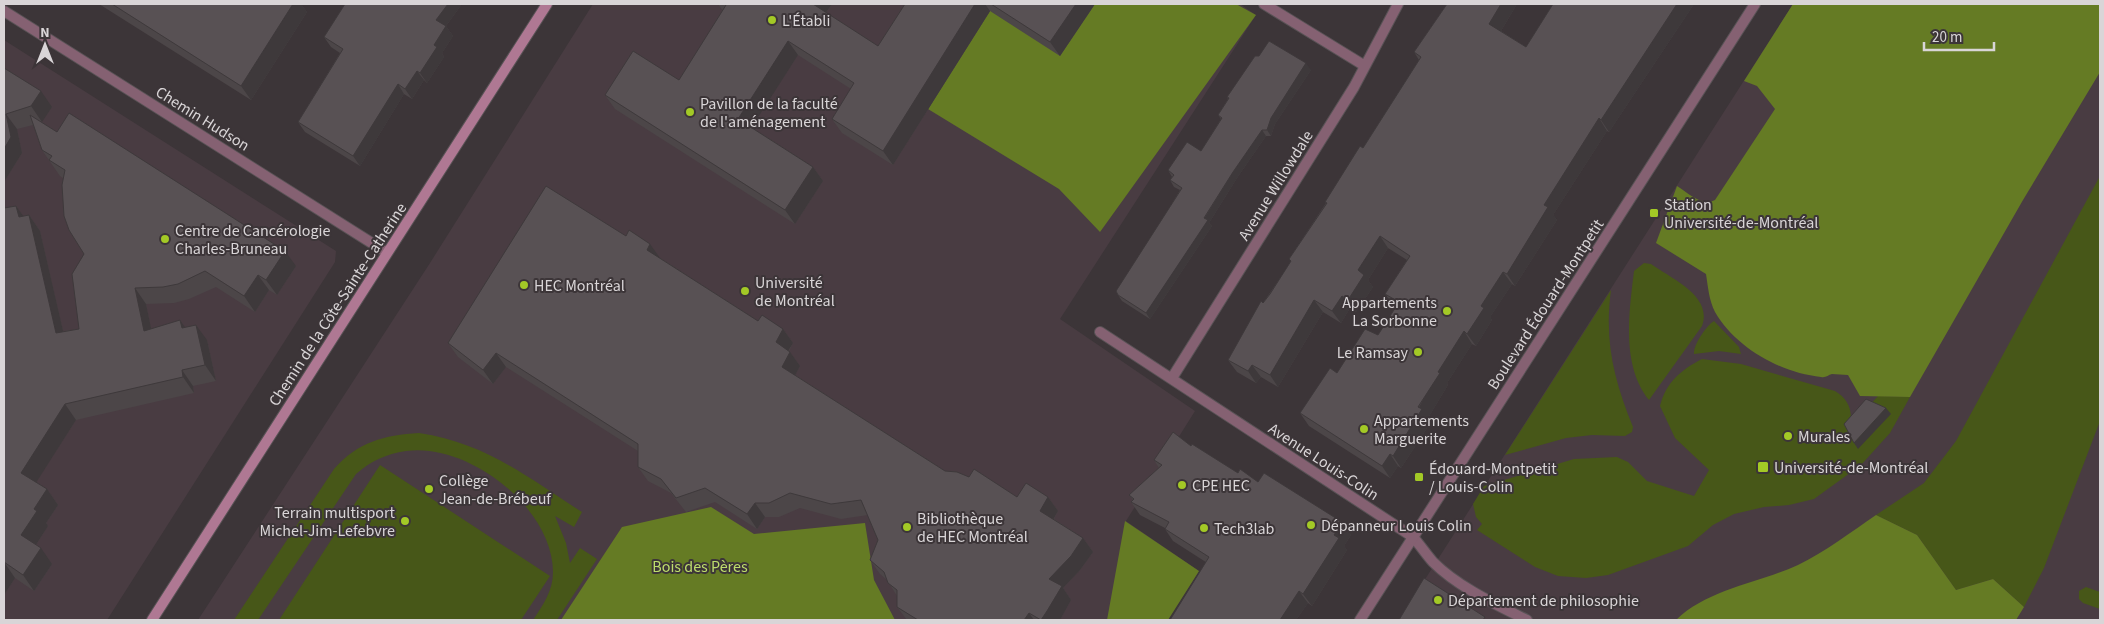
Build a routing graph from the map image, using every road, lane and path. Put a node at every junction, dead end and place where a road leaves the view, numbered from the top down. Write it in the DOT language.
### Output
graph roads {
  1 [pos="547,4"];
  2 [pos="1264,4"];
  3 [pos="1398,4"];
  4 [pos="1756,4"];
  5 [pos="4,10"];
  6 [pos="1365,66"];
  7 [pos="386,252"];
  8 [pos="1100,332"];
  9 [pos="1172,378"];
  10 [pos="1413,537"];
  11 [pos="152,620"];
  12 [pos="1360,620"];
  13 [pos="1527,620"];
  1 -- 7 [label="main road, Chemin de la Côte-Sainte-Catherine"];
  2 -- 6 [label="street"];
  3 -- 6 [label="street, Avenue Willowdale"];
  4 -- 10 [label="street, Boulevard Édouard-Montpetit"];
  5 -- 7 [label="street, Chemin Hudson"];
  6 -- 9 [label="street, Avenue Willowdale"];
  7 -- 11 [label="main road, Chemin de la Côte-Sainte-Catherine"];
  8 -- 9 [label="street, Avenue Louis-Colin"];
  9 -- 10 [label="street, Avenue Louis-Colin"];
  10 -- 12 [label="street, Boulevard Édouard-Montpetit"];
  10 -- 13 [label="street, Avenue Louis-Colin"];
}
